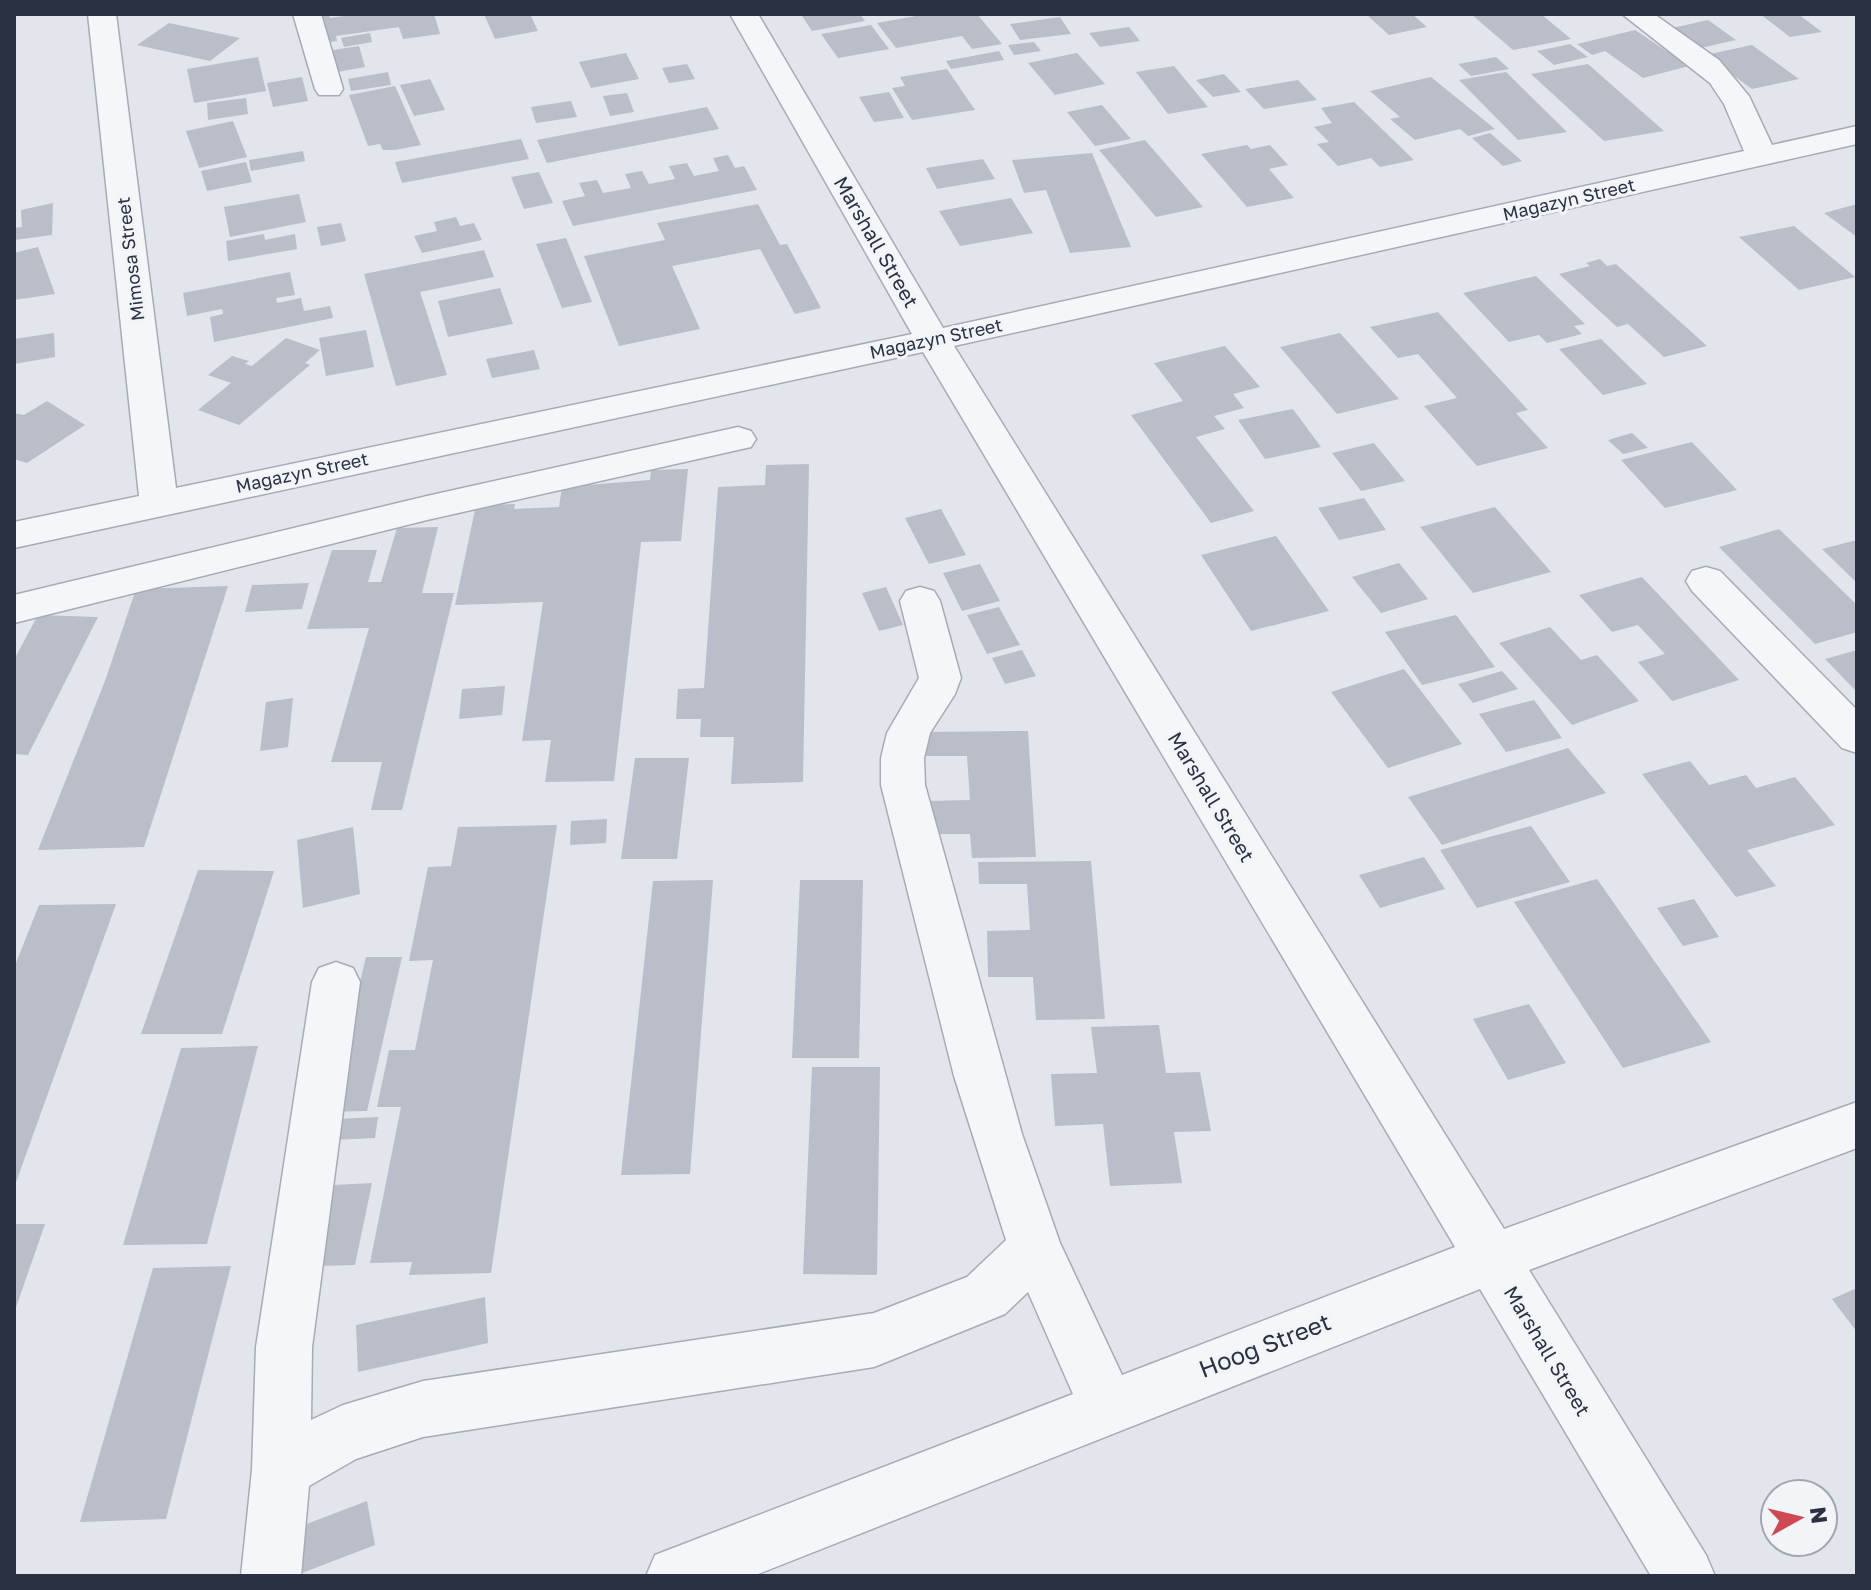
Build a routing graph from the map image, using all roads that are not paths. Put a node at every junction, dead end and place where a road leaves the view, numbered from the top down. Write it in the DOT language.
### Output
graph roads {
  1 [pos="102,14"];
  2 [pos="307,14"];
  3 [pos="744,14"];
  4 [pos="1636,14"];
  5 [pos="329,89"];
  6 [pos="1857,135"];
  7 [pos="1761,156"];
  8 [pos="933,340"];
  9 [pos="738,439"];
  10 [pos="159,503"];
  11 [pos="14,535"];
  12 [pos="1706,581"];
  13 [pos="920,601"];
  14 [pos="14,609"];
  15 [pos="1857,737"];
  16 [pos="336,982"];
  17 [pos="1857,1125"];
  18 [pos="1035,1248"];
  19 [pos="1491,1259"];
  20 [pos="1108,1407"];
  21 [pos="281,1470"];
  22 [pos="265,1574"];
  23 [pos="676,1576"];
  24 [pos="1685,1576"];
  1 -- 10 [label="street, Mimosa Street"];
  2 -- 5 [label="street"];
  3 -- 8 [label="street, Marshall Street"];
  4 -- 7 [label="street"];
  6 -- 7 [label="street, Magazyn Street"];
  7 -- 8 [label="street, Magazyn Street"];
  8 -- 10 [label="street, Magazyn Street"];
  8 -- 19 [label="street, Marshall Street"];
  9 -- 14 [label="street"];
  10 -- 11 [label="street, Magazyn Street"];
  12 -- 15 [label="street"];
  13 -- 18 [label="street"];
  16 -- 21 [label="street"];
  17 -- 19 [label="street, Hoog Street"];
  18 -- 20 [label="street"];
  18 -- 21 [label="street"];
  19 -- 20 [label="street, Hoog Street"];
  19 -- 24 [label="street, Marshall Street"];
  20 -- 23 [label="street, Hoog Street"];
  21 -- 22 [label="street"];
}
